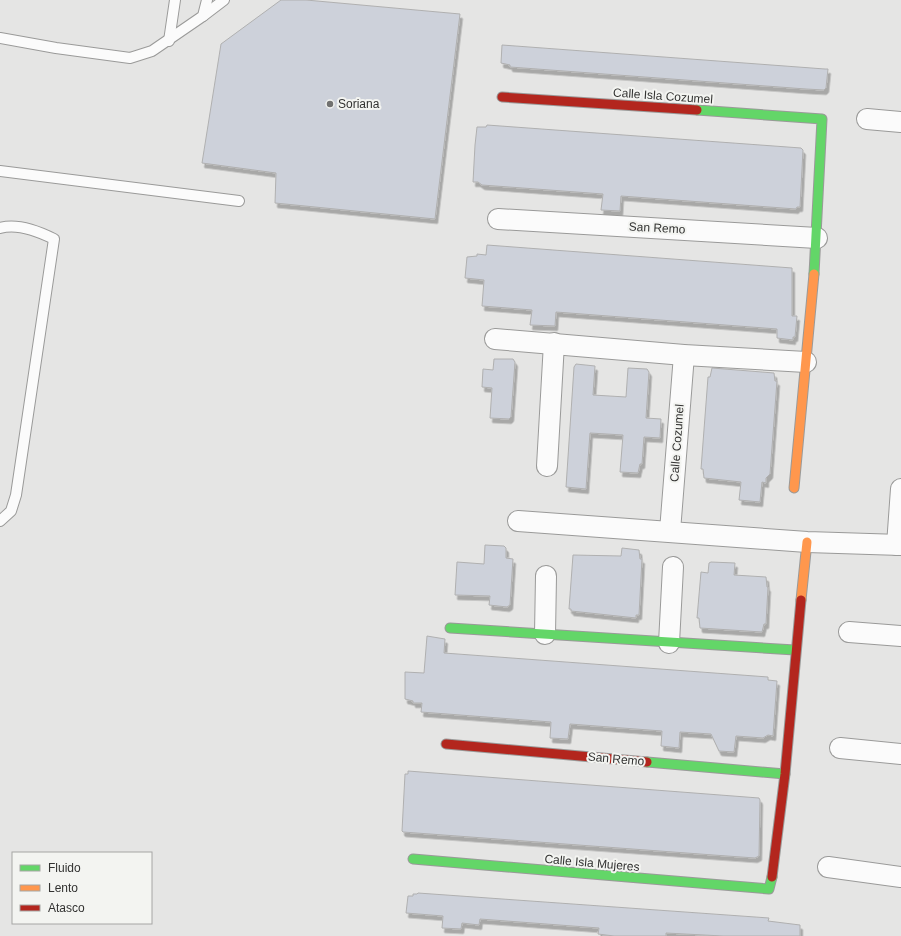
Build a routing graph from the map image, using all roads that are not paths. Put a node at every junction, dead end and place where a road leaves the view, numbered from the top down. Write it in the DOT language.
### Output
graph roads {
  1 [pos="175,0"];
  2 [pos="207,0"];
  3 [pos="224,0"];
  4 [pos="204,16"];
  5 [pos="0,38"];
  6 [pos="169,40"];
  7 [pos="502,98"];
  8 [pos="866,119"];
  9 [pos="901,122"];
  10 [pos="0,171"];
  11 [pos="239,201"];
  12 [pos="498,219"];
  13 [pos="0,228"];
  14 [pos="817,238"];
  15 [pos="495,340"];
  16 [pos="554,343"];
  17 [pos="684,355"];
  18 [pos="806,362"];
  19 [pos="547,466"];
  20 [pos="794,488"];
  21 [pos="901,489"];
  22 [pos="0,521"];
  23 [pos="518,521"];
  24 [pos="670,531"];
  25 [pos="807,542"];
  26 [pos="899,545"];
  27 [pos="673,567"];
  28 [pos="546,576"];
  29 [pos="450,628"];
  30 [pos="849,632"];
  31 [pos="545,634"];
  32 [pos="901,636"];
  33 [pos="669,643"];
  34 [pos="795,650"];
  35 [pos="446,744"];
  36 [pos="840,748"];
  37 [pos="901,754"];
  38 [pos="785,774"];
  39 [pos="413,859"];
  40 [pos="828,867"];
  41 [pos="901,877"];
  1 -- 6 [label="lane"];
  2 -- 4 [label="lane"];
  3 -- 4 [label="lane"];
  4 -- 6 [label="lane"];
  5 -- 6 [label="lane"];
  7 -- 14 [label="street, Calle Isla Cozumel"];
  8 -- 9 [label="street"];
  10 -- 11 [label="lane"];
  12 -- 14 [label="street, San Remo"];
  13 -- 22 [label="lane"];
  14 -- 18 [label="street"];
  15 -- 16 [label="street"];
  16 -- 17 [label="street"];
  16 -- 19 [label="street"];
  17 -- 18 [label="street"];
  17 -- 24 [label="street, Calle Cozumel"];
  18 -- 20 [label="street"];
  21 -- 26 [label="street"];
  23 -- 24 [label="street"];
  24 -- 25 [label="street"];
  25 -- 26 [label="street"];
  25 -- 34 [label="street"];
  27 -- 33 [label="street"];
  28 -- 31 [label="street"];
  29 -- 31 [label="street"];
  30 -- 32 [label="street"];
  31 -- 33 [label="street"];
  33 -- 34 [label="street"];
  34 -- 38 [label="street"];
  35 -- 38 [label="street, San Remo"];
  36 -- 37 [label="street"];
  38 -- 39 [label="street, Calle Isla Mujeres"];
  40 -- 41 [label="street"];
}
